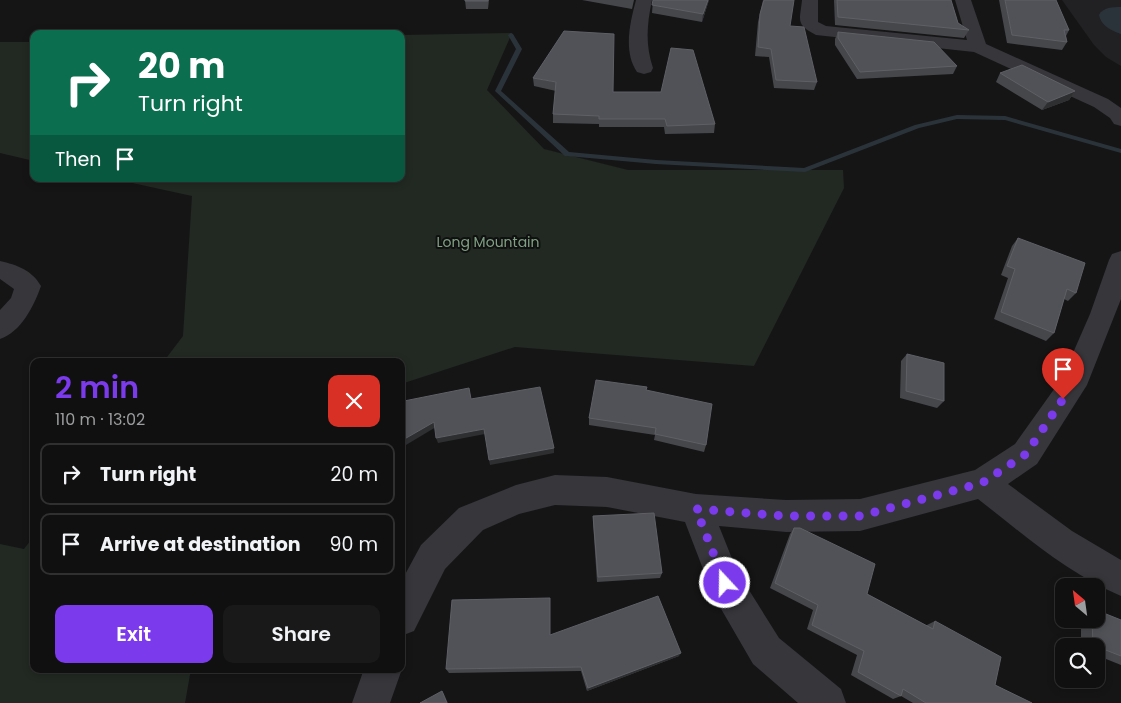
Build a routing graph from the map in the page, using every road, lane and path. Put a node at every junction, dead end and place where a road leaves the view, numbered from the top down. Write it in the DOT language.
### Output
graph roads {
  1 [pos="644,0"];
  2 [pos="810,0"];
  3 [pos="963,0"];
  4 [pos="978,48"];
  5 [pos="644,68"];
  6 [pos="1121,120"];
  7 [pos="1121,260"];
  8 [pos="0,270"];
  9 [pos="0,328"];
  10 [pos="982,483"];
  11 [pos="696,509"];
  12 [pos="1121,579"];
  13 [pos="405,610"];
  14 [pos="382,673"];
  15 [pos="371,703"];
  16 [pos="827,703"];
  1 -- 5 [label="street"];
  2 -- 4 [label="street"];
  3 -- 4 [label="street"];
  4 -- 6 [label="street"];
  7 -- 10 [label="street"];
  8 -- 9 [label="street"];
  10 -- 11 [label="street"];
  10 -- 12 [label="street"];
  11 -- 13 [label="street"];
  11 -- 16 [label="street"];
  14 -- 15 [label="street"];
}
